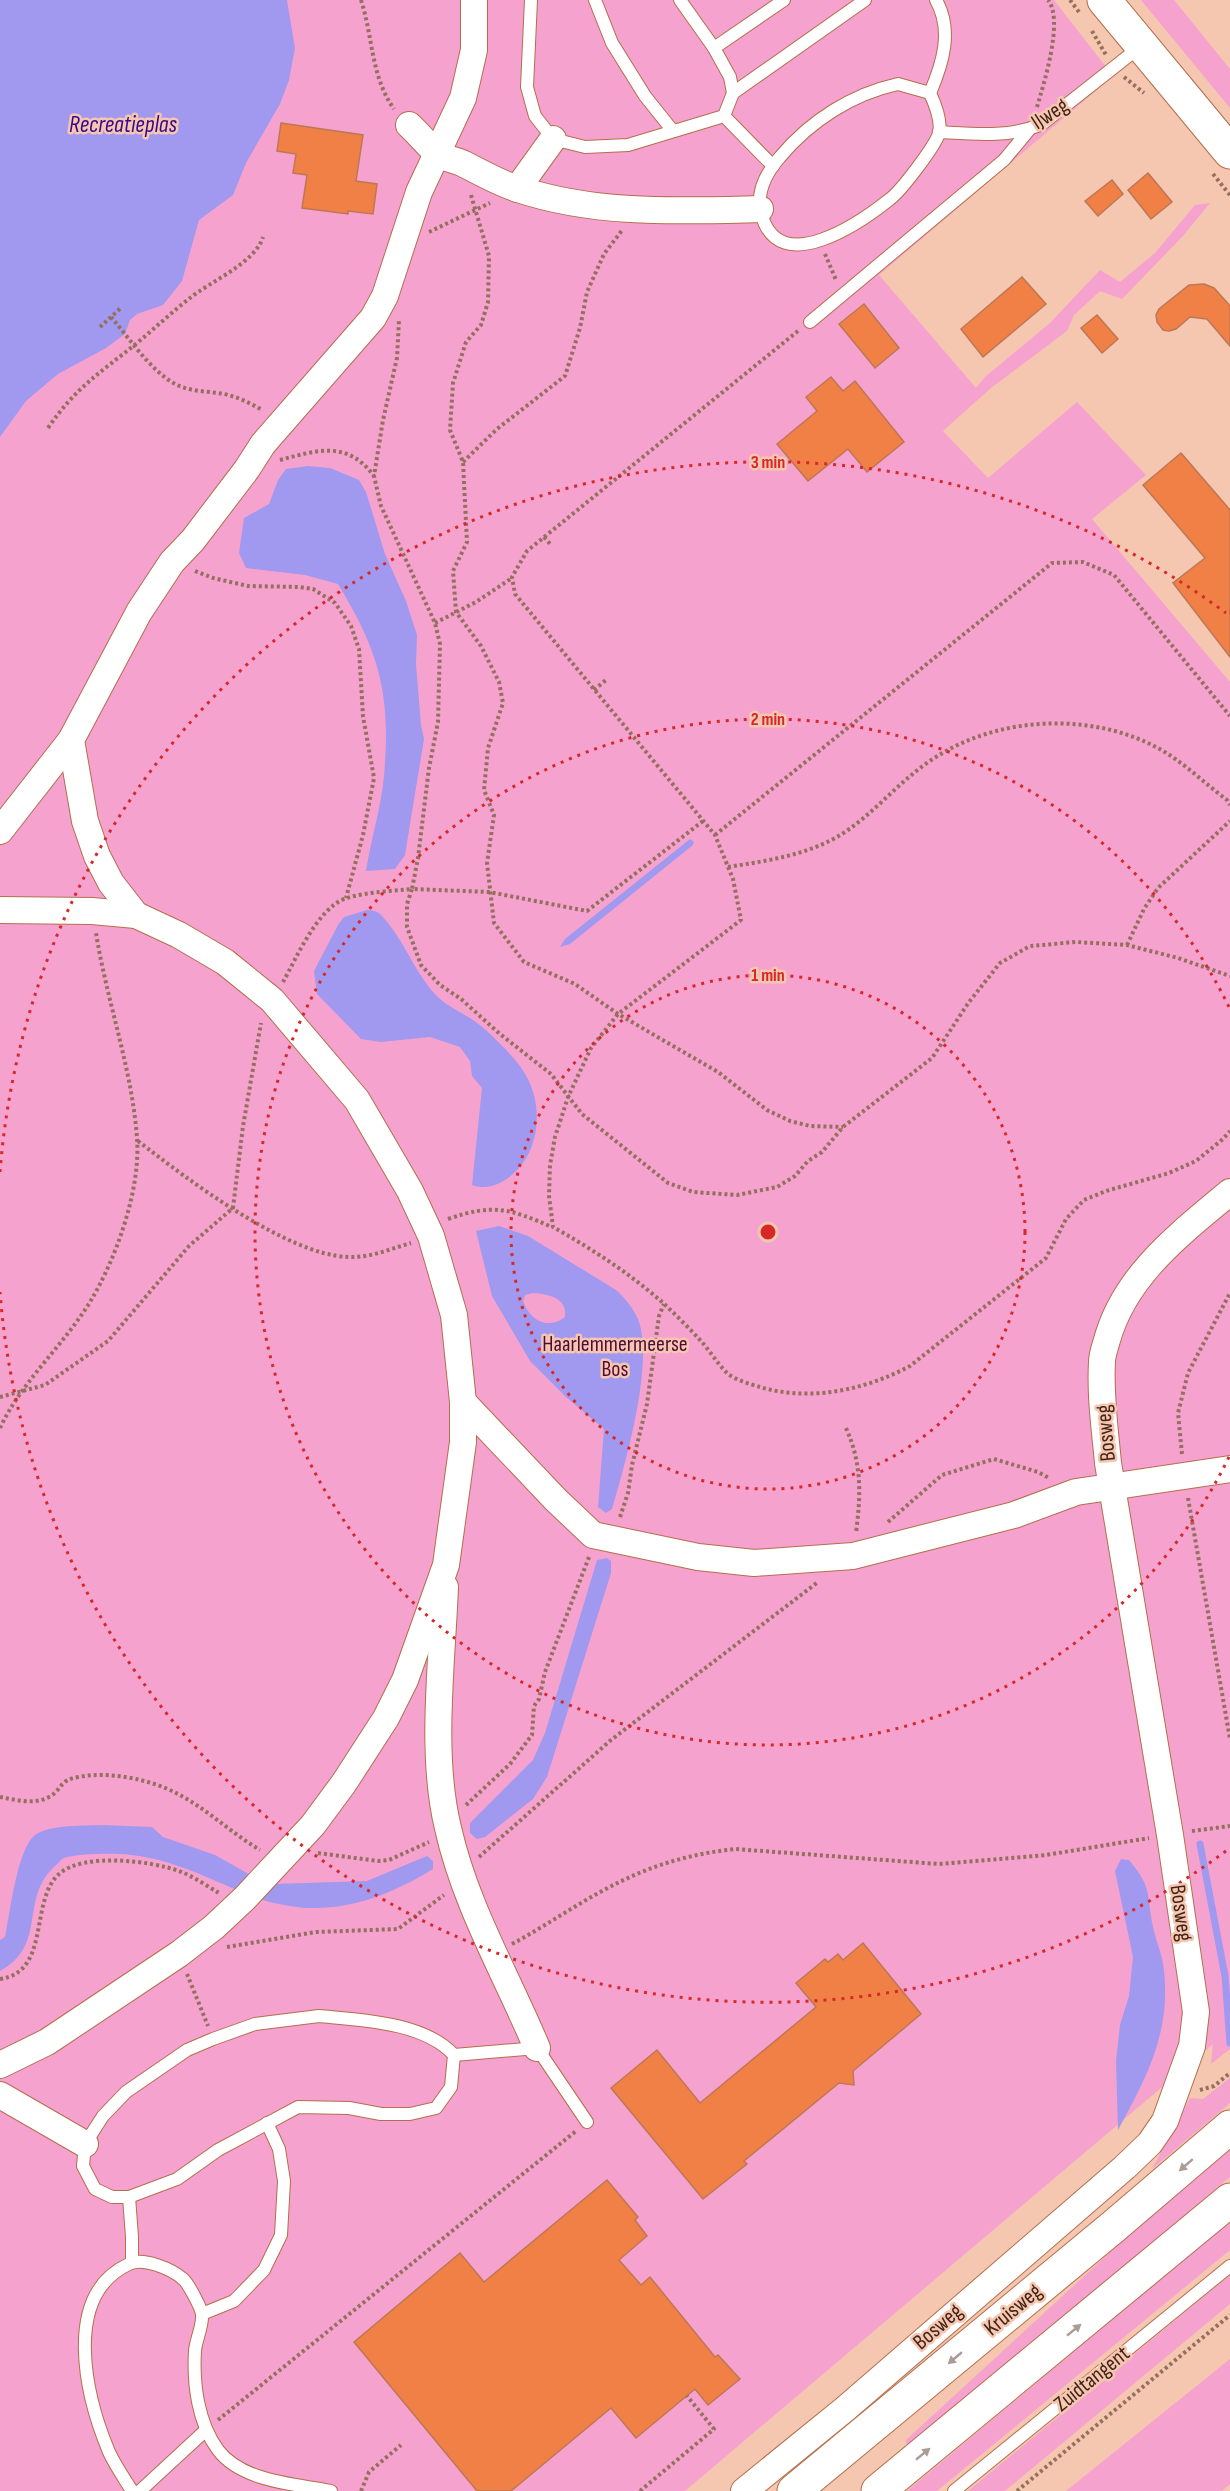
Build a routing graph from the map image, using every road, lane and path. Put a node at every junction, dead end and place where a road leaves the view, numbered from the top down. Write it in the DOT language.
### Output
graph roads {
  1 [pos="361,0"];
  2 [pos="474,0"];
  3 [pos="531,0"];
  4 [pos="595,0"];
  5 [pos="680,0"];
  6 [pos="784,0"];
  7 [pos="865,0"];
  8 [pos="936,0"];
  9 [pos="1048,0"];
  10 [pos="1104,0"];
  11 [pos="1142,46"];
  12 [pos="714,48"];
  13 [pos="733,93"];
  14 [pos="930,93"];
  15 [pos="724,116"];
  16 [pos="409,125"];
  17 [pos="1029,130"];
  18 [pos="673,131"];
  19 [pos="939,132"];
  20 [pos="553,139"];
  21 [pos="1230,152"];
  22 [pos="437,154"];
  23 [pos="465,165"];
  24 [pos="773,166"];
  25 [pos="517,189"];
  26 [pos="632,209"];
  27 [pos="760,209"];
  28 [pos="475,212"];
  29 [pos="263,237"];
  30 [pos="820,241"];
  31 [pos="401,244"];
  32 [pos="845,292"];
  33 [pos="122,307"];
  34 [pos="399,316"];
  35 [pos="111,317"];
  36 [pos="810,322"];
  37 [pos="100,327"];
  38 [pos="793,336"];
  39 [pos="135,345"];
  40 [pos="281,422"];
  41 [pos="48,428"];
  42 [pos="463,462"];
  43 [pos="247,469"];
  44 [pos="374,476"];
  45 [pos="544,537"];
  46 [pos="551,545"];
  47 [pos="172,562"];
  48 [pos="512,577"];
  49 [pos="456,612"];
  50 [pos="435,623"];
  51 [pos="606,681"];
  52 [pos="594,690"];
  53 [pos="1230,716"];
  54 [pos="70,740"];
  55 [pos="1230,805"];
  56 [pos="703,821"];
  57 [pos="1230,821"];
  58 [pos="0,831"];
  59 [pos="715,835"];
  60 [pos="728,867"];
  61 [pos="412,889"];
  62 [pos="489,892"];
  63 [pos="346,898"];
  64 [pos="0,910"];
  65 [pos="92,911"];
  66 [pos="136,915"];
  67 [pos="1127,945"];
  68 [pos="1230,976"];
  69 [pos="272,1000"];
  70 [pos="618,1014"];
  71 [pos="568,1097"];
  72 [pos="843,1127"];
  73 [pos="1230,1131"];
  74 [pos="138,1140"];
  75 [pos="1230,1192"];
  76 [pos="233,1208"];
  77 [pos="553,1227"];
  78 [pos="428,1232"];
  79 [pos="1230,1293"];
  80 [pos="664,1304"];
  81 [pos="23,1392"];
  82 [pos="0,1397"];
  83 [pos="463,1402"];
  84 [pos="0,1428"];
  85 [pos="846,1428"];
  86 [pos="1230,1469"];
  87 [pos="1184,1474"];
  88 [pos="1112,1486"];
  89 [pos="1076,1492"];
  90 [pos="886,1524"];
  91 [pos="603,1537"];
  92 [pos="853,1556"];
  93 [pos="446,1565"];
  94 [pos="820,1581"];
  95 [pos="1230,1739"];
  96 [pos="0,1797"];
  97 [pos="1230,1826"];
  98 [pos="447,1827"];
  99 [pos="1170,1835"];
  100 [pos="278,1862"];
  101 [pos="462,1877"];
  102 [pos="241,1902"];
  103 [pos="181,1953"];
  104 [pos="494,1954"];
  105 [pos="0,1979"];
  106 [pos="213,2039"];
  107 [pos="537,2048"];
  108 [pos="454,2055"];
  109 [pos="0,2065"];
  110 [pos="1230,2073"];
  111 [pos="1180,2084"];
  112 [pos="0,2095"];
  113 [pos="587,2122"];
  114 [pos="267,2123"];
  115 [pos="1230,2127"];
  116 [pos="84,2144"];
  117 [pos="129,2197"];
  118 [pos="1230,2200"];
  119 [pos="132,2262"];
  120 [pos="1230,2266"];
  121 [pos="202,2313"];
  122 [pos="1230,2315"];
  123 [pos="687,2396"];
  124 [pos="206,2430"];
  125 [pos="401,2445"];
  126 [pos="132,2491"];
  127 [pos="140,2491"];
  128 [pos="331,2491"];
  129 [pos="361,2491"];
  130 [pos="640,2491"];
  131 [pos="744,2491"];
  132 [pos="794,2491"];
  133 [pos="878,2491"];
  134 [pos="954,2491"];
  135 [pos="1017,2491"];
  1 -- 16 [label="path"];
  2 -- 22 [label="street"];
  3 -- 20 [label="lane"];
  4 -- 18 [label="lane"];
  5 -- 12 [label="lane"];
  6 -- 12 [label="lane"];
  7 -- 13 [label="lane"];
  8 -- 14 [label="lane"];
  9 -- 17 [label="path"];
  10 -- 11 [label="main road"];
  11 -- 17 [label="lane, IJweg"];
  11 -- 21 [label="main road"];
  12 -- 13 [label="lane"];
  13 -- 15 [label="lane"];
  14 -- 19 [label="lane"];
  14 -- 24 [label="lane"];
  15 -- 18 [label="lane"];
  15 -- 24 [label="lane"];
  16 -- 22 [label="street"];
  17 -- 19 [label="lane, IJweg"];
  17 -- 32 [label="lane"];
  18 -- 20 [label="lane"];
  19 -- 30 [label="lane"];
  20 -- 25 [label="street"];
  22 -- 23 [label="street"];
  22 -- 31 [label="street"];
  23 -- 25 [label="street"];
  23 -- 28 [label="path"];
  24 -- 27 [label="lane"];
  25 -- 26 [label="street"];
  25 -- 28 [label="path"];
  26 -- 27 [label="street"];
  26 -- 42 [label="path"];
  27 -- 30 [label="lane"];
  28 -- 31 [label="path"];
  28 -- 42 [label="path"];
  29 -- 39 [label="path"];
  30 -- 32 [label="path"];
  31 -- 40 [label="street"];
  32 -- 36 [label="lane"];
  33 -- 35 [label="path"];
  34 -- 44 [label="path"];
  35 -- 37 [label="path"];
  35 -- 39 [label="path"];
  38 -- 45 [label="path"];
  39 -- 40 [label="path"];
  39 -- 41 [label="path"];
  40 -- 43 [label="street"];
  42 -- 49 [label="path"];
  43 -- 44 [label="path"];
  43 -- 47 [label="street"];
  44 -- 50 [label="path"];
  45 -- 46 [label="path"];
  45 -- 48 [label="path"];
  47 -- 54 [label="street"];
  47 -- 63 [label="path"];
  48 -- 49 [label="path"];
  48 -- 52 [label="path"];
  49 -- 50 [label="path"];
  49 -- 62 [label="path"];
  50 -- 61 [label="path"];
  51 -- 52 [label="path"];
  52 -- 56 [label="path"];
  53 -- 59 [label="path"];
  54 -- 58 [label="street"];
  54 -- 66 [label="street"];
  55 -- 60 [label="path"];
  56 -- 59 [label="path"];
  56 -- 62 [label="path"];
  57 -- 67 [label="path"];
  59 -- 60 [label="path"];
  60 -- 70 [label="path"];
  61 -- 62 [label="path"];
  61 -- 63 [label="path"];
  61 -- 71 [label="path"];
  62 -- 70 [label="path"];
  63 -- 69 [label="path"];
  64 -- 65 [label="street"];
  65 -- 66 [label="street"];
  65 -- 74 [label="path"];
  66 -- 69 [label="street"];
  67 -- 68 [label="path"];
  67 -- 72 [label="path"];
  69 -- 76 [label="path"];
  69 -- 78 [label="street"];
  70 -- 71 [label="path"];
  70 -- 72 [label="path"];
  71 -- 72 [label="path"];
  71 -- 77 [label="path"];
  73 -- 80 [label="path"];
  74 -- 76 [label="path"];
  74 -- 81 [label="path"];
  75 -- 88 [label="street, Bosweg"];
  76 -- 78 [label="path"];
  76 -- 81 [label="path"];
  77 -- 78 [label="path"];
  77 -- 80 [label="path"];
  78 -- 83 [label="street"];
  79 -- 87 [label="path"];
  80 -- 91 [label="path"];
  81 -- 82 [label="path"];
  81 -- 84 [label="path"];
  83 -- 91 [label="street"];
  83 -- 93 [label="street"];
  85 -- 92 [label="path"];
  86 -- 87 [label="street"];
  87 -- 88 [label="street"];
  87 -- 95 [label="path"];
  88 -- 89 [label="street"];
  88 -- 99 [label="street, Bosweg"];
  89 -- 90 [label="path"];
  89 -- 92 [label="street"];
  91 -- 92 [label="street"];
  91 -- 98 [label="path"];
  93 -- 98 [label="street"];
  93 -- 100 [label="street"];
  94 -- 101 [label="path"];
  96 -- 100 [label="path"];
  97 -- 99 [label="path"];
  98 -- 100 [label="path"];
  98 -- 101 [label="street"];
  99 -- 104 [label="path"];
  99 -- 111 [label="street, Bosweg"];
  100 -- 102 [label="street"];
  101 -- 103 [label="path"];
  101 -- 104 [label="street"];
  102 -- 103 [label="street"];
  102 -- 105 [label="path"];
  103 -- 106 [label="path"];
  103 -- 109 [label="street"];
  104 -- 107 [label="street"];
  106 -- 108 [label="lane"];
  106 -- 116 [label="lane"];
  107 -- 108 [label="lane"];
  107 -- 113 [label="lane"];
  108 -- 114 [label="lane"];
  110 -- 111 [label="path"];
  111 -- 131 [label="street, Bosweg"];
  112 -- 116 [label="street"];
  113 -- 124 [label="path"];
  114 -- 117 [label="lane"];
  114 -- 121 [label="lane"];
  115 -- 132 [label="main road, Kruisweg, one-way"];
  116 -- 117 [label="lane"];
  117 -- 119 [label="lane"];
  133 -- 118 [label="main road, one-way"];
  119 -- 121 [label="lane"];
  119 -- 126 [label="lane"];
  120 -- 134 [label="lane, Zuidtangent"];
  121 -- 124 [label="lane"];
  122 -- 135 [label="path"];
  123 -- 130 [label="path"];
  124 -- 127 [label="lane"];
  124 -- 128 [label="lane"];
  125 -- 129 [label="path"];
}
